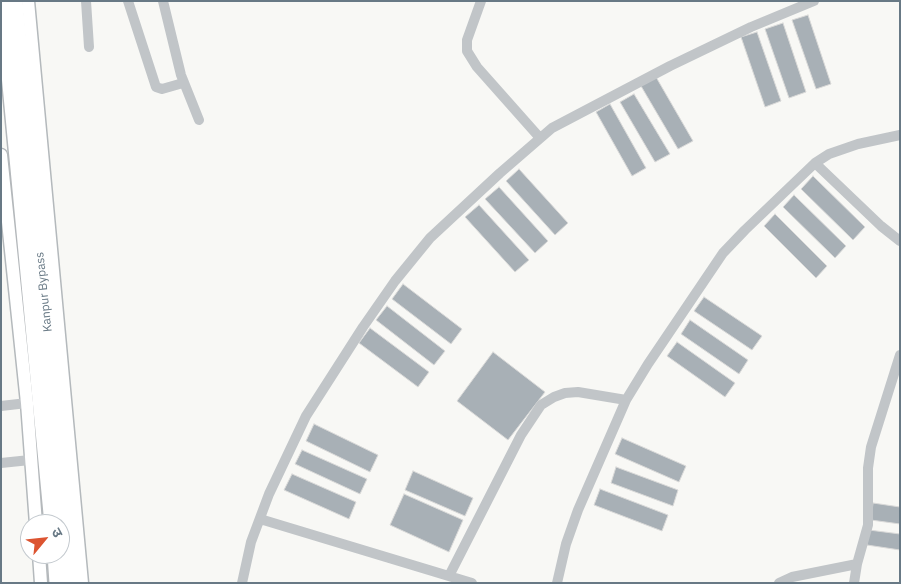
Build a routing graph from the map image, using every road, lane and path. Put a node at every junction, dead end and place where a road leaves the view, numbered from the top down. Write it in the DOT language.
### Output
graph roads {
  1 [pos="2,1"];
  2 [pos="15,1"];
  3 [pos="28,1"];
  4 [pos="86,1"];
  5 [pos="128,1"];
  6 [pos="163,1"];
  7 [pos="482,1"];
  8 [pos="814,1"];
  9 [pos="89,47"];
  10 [pos="183,82"];
  11 [pos="198,120"];
  12 [pos="900,136"];
  13 [pos="540,138"];
  14 [pos="1,155"];
  15 [pos="815,163"];
  16 [pos="3,181"];
  17 [pos="900,240"];
  18 [pos="900,355"];
  19 [pos="626,400"];
  20 [pos="27,403"];
  21 [pos="1,406"];
  22 [pos="30,460"];
  23 [pos="1,464"];
  24 [pos="35,514"];
  25 [pos="51,514"];
  26 [pos="260,519"];
  27 [pos="40,564"];
  28 [pos="56,564"];
  29 [pos="857,564"];
  30 [pos="449,576"];
  31 [pos="41,583"];
  32 [pos="57,583"];
  33 [pos="70,583"];
  34 [pos="82,583"];
  35 [pos="242,583"];
  36 [pos="472,583"];
  37 [pos="558,583"];
  38 [pos="779,583"];
  39 [pos="854,583"];
  1 -- 25 [label="highway, Kanpur Bypass"];
  2 -- 33 [label="highway, Kanpur Bypass"];
  3 -- 34 [label="main road"];
  4 -- 9 [label="street"];
  5 -- 10 [label="street"];
  6 -- 10 [label="street"];
  7 -- 13 [label="street"];
  8 -- 13 [label="street"];
  10 -- 11 [label="street"];
  12 -- 15 [label="street"];
  13 -- 26 [label="street"];
  14 -- 16 [label="main road"];
  15 -- 17 [label="street"];
  15 -- 19 [label="street"];
  16 -- 20 [label="main road"];
  18 -- 29 [label="street"];
  19 -- 30 [label="street"];
  19 -- 37 [label="street"];
  20 -- 21 [label="street"];
  20 -- 22 [label="main road"];
  22 -- 23 [label="street"];
  22 -- 24 [label="main road"];
  26 -- 30 [label="street"];
  26 -- 35 [label="street"];
  27 -- 31 [label="main road"];
  28 -- 32 [label="highway"];
  29 -- 38 [label="street"];
  29 -- 39 [label="street"];
  30 -- 36 [label="street"];
}
